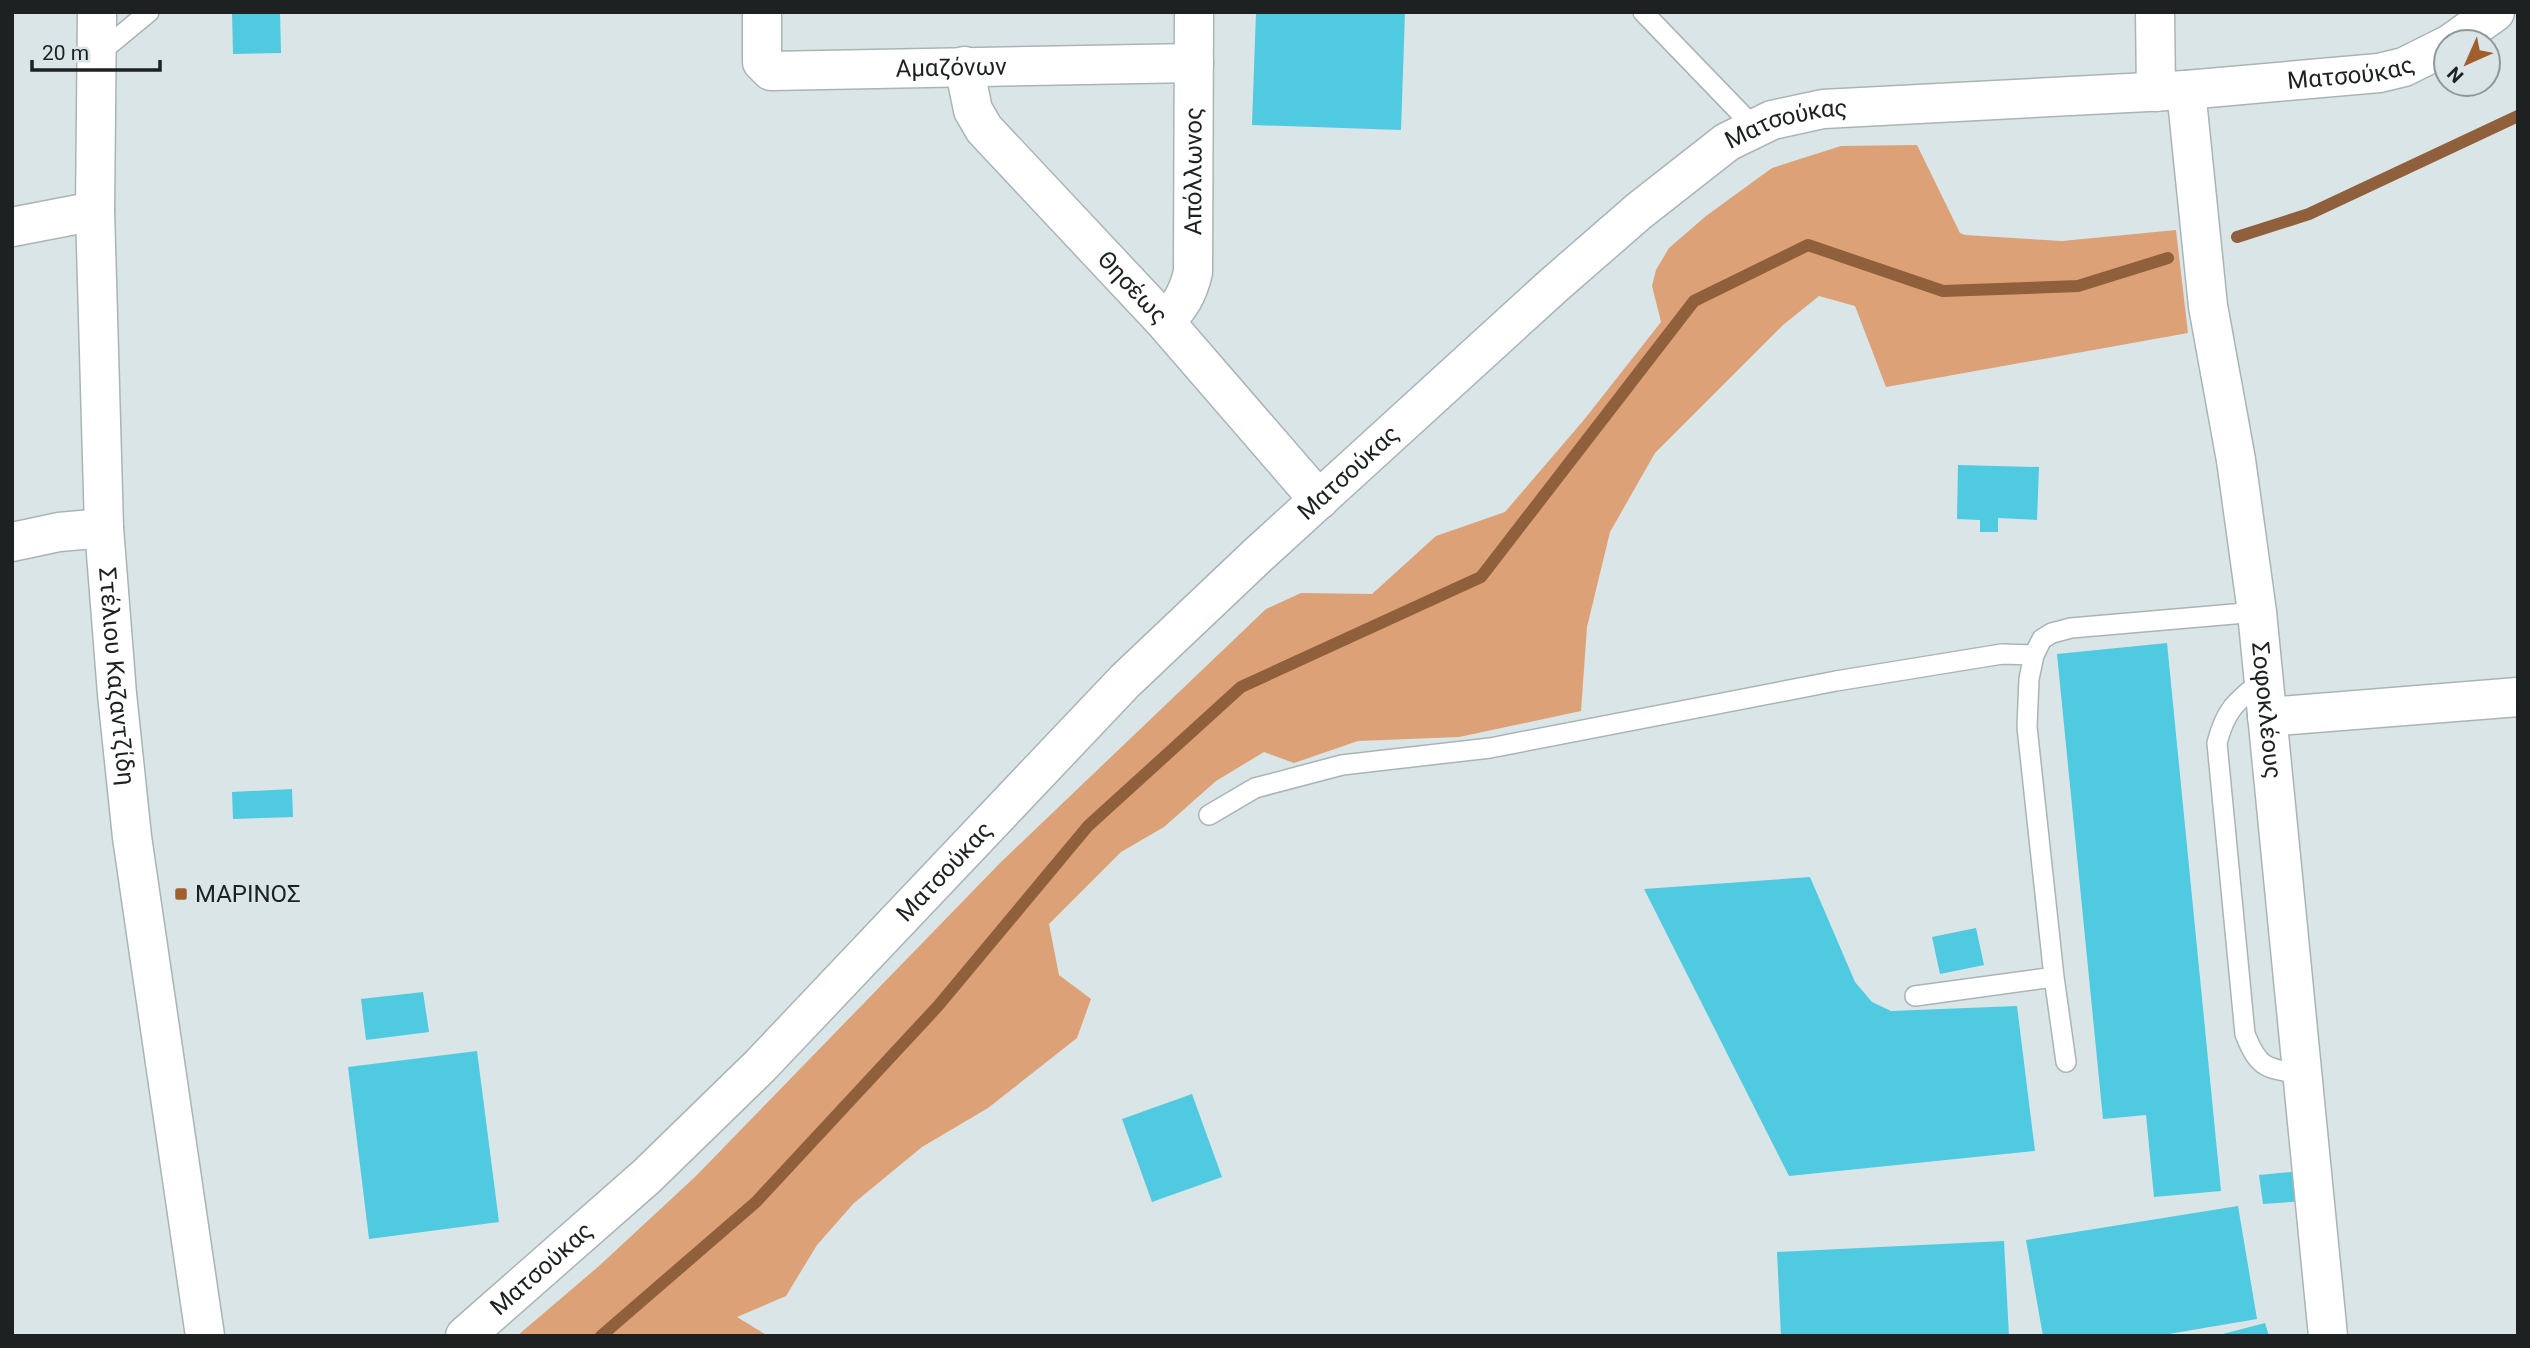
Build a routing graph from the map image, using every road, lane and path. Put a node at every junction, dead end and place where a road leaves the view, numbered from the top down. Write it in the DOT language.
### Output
graph roads {
  1 [pos="97,12"];
  2 [pos="149,12"];
  3 [pos="762,12"];
  4 [pos="1194,12"];
  5 [pos="1643,12"];
  6 [pos="2155,12"];
  7 [pos="2495,12"];
  8 [pos="2472,28"];
  9 [pos="2432,53"];
  10 [pos="97,55"];
  11 [pos="1194,63"];
  12 [pos="964,66"];
  13 [pos="2171,91"];
  14 [pos="1754,127"];
  15 [pos="95,211"];
  16 [pos="12,227"];
  17 [pos="1165,322"];
  18 [pos="1319,500"];
  19 [pos="104,528"];
  20 [pos="12,542"];
  21 [pos="2257,612"];
  22 [pos="2034,655"];
  23 [pos="2264,680"];
  24 [pos="2518,696"];
  25 [pos="2267,717"];
  26 [pos="1209,815"];
  27 [pos="2054,977"];
  28 [pos="1915,996"];
  29 [pos="2066,1062"];
  30 [pos="2301,1074"];
  31 [pos="205,1336"];
  32 [pos="465,1336"];
  33 [pos="2329,1336"];
  1 -- 10 [label="street, Στέλιου Καζαντζίδη"];
  2 -- 10 [label="lane"];
  3 -- 12 [label="street, Αμαζόνων"];
  4 -- 11 [label="street, Απόλλωνος"];
  5 -- 14 [label="lane"];
  6 -- 13 [label="street, Σοφοκλέους"];
  7 -- 8 [label="street"];
  9 -- 13 [label="street, Ματσούκας"];
  10 -- 15 [label="street, Στέλιου Καζαντζίδη"];
  11 -- 12 [label="street, Αμαζόνων"];
  11 -- 17 [label="street, Απόλλωνος"];
  12 -- 17 [label="street, Θησέως"];
  13 -- 14 [label="street, Ματσούκας"];
  13 -- 21 [label="street, Σοφοκλέους"];
  14 -- 18 [label="street, Ματσούκας"];
  15 -- 16 [label="street"];
  15 -- 19 [label="street, Στέλιου Καζαντζίδη"];
  17 -- 18 [label="street, Θησέως"];
  18 -- 32 [label="street, Ματσούκας"];
  19 -- 20 [label="street"];
  19 -- 31 [label="street, Στέλιου Καζαντζίδη"];
  21 -- 22 [label="lane"];
  21 -- 23 [label="street, Σοφοκλέους"];
  22 -- 26 [label="lane"];
  22 -- 27 [label="lane"];
  23 -- 25 [label="street, Σοφοκλέους"];
  23 -- 30 [label="lane"];
  24 -- 25 [label="street"];
  25 -- 30 [label="street, Σοφοκλέους"];
  27 -- 28 [label="lane"];
  27 -- 29 [label="lane"];
  30 -- 33 [label="street, Σοφοκλέους"];
}
